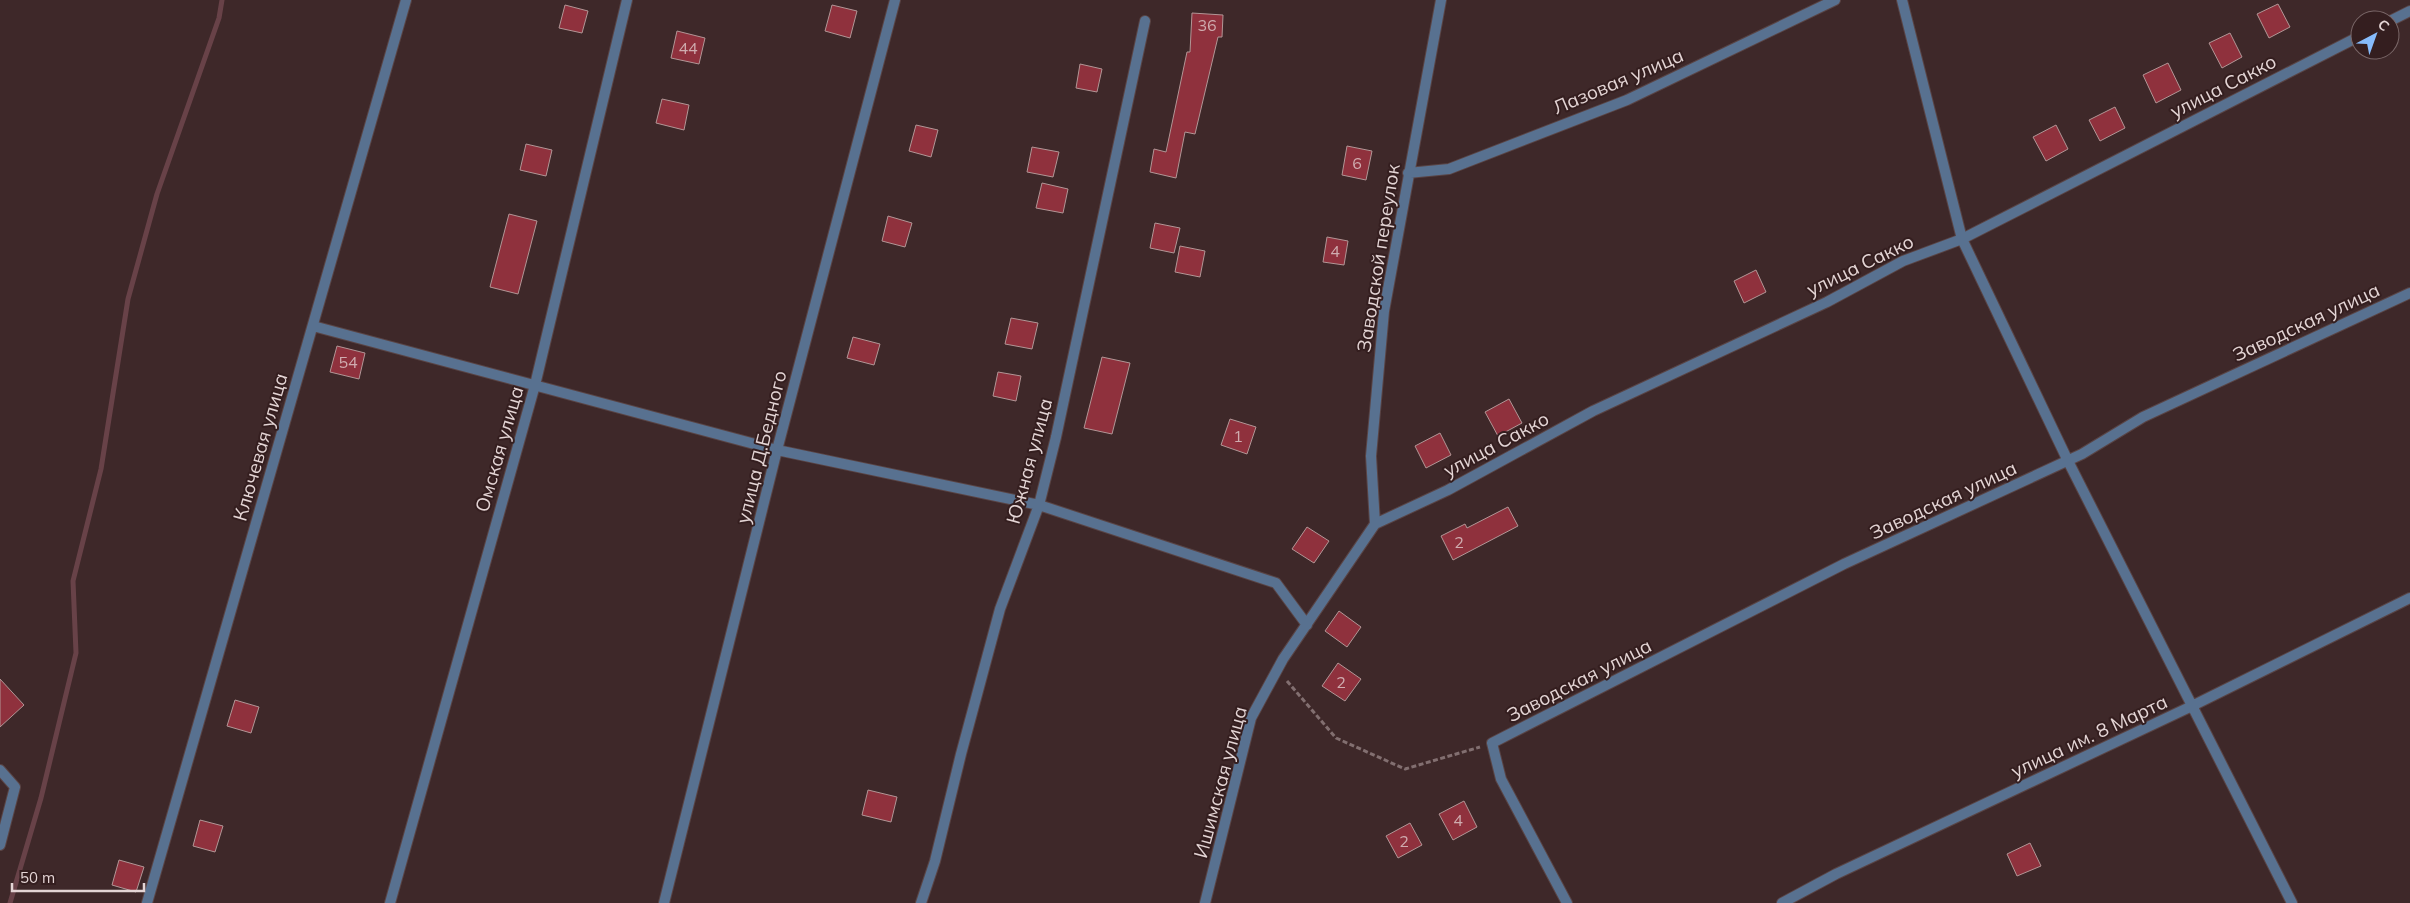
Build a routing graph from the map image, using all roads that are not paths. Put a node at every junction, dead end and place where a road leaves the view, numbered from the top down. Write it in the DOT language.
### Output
graph roads {
  1 [pos="406,0"];
  2 [pos="627,0"];
  3 [pos="895,0"];
  4 [pos="1441,0"];
  5 [pos="1836,0"];
  6 [pos="1902,0"];
  7 [pos="1145,21"];
  8 [pos="2350,41"];
  9 [pos="1408,173"];
  10 [pos="1962,239"];
  11 [pos="2410,293"];
  12 [pos="313,326"];
  13 [pos="535,385"];
  14 [pos="777,450"];
  15 [pos="2068,461"];
  16 [pos="1040,505"];
  17 [pos="1375,524"];
  18 [pos="2410,598"];
  19 [pos="1307,625"];
  20 [pos="2192,706"];
  21 [pos="0,770"];
  22 [pos="0,845"];
  23 [pos="147,903"];
  24 [pos="390,903"];
  25 [pos="664,903"];
  26 [pos="921,903"];
  27 [pos="1205,903"];
  28 [pos="1567,903"];
  29 [pos="1782,903"];
  30 [pos="2292,903"];
  1 -- 12 [label="street, Ключевая улица"];
  2 -- 13 [label="street, Омская улица"];
  3 -- 14 [label="street, улица Д.Бедного"];
  4 -- 9 [label="street, Заводской переулок"];
  5 -- 9 [label="street, Лазовая улица"];
  6 -- 10 [label="street"];
  7 -- 16 [label="street, Южная улица"];
  8 -- 10 [label="street, улица Сакко"];
  9 -- 17 [label="street, Заводской переулок"];
  10 -- 15 [label="street"];
  10 -- 17 [label="street, улица Сакко"];
  11 -- 15 [label="street, Заводская улица"];
  12 -- 13 [label="street"];
  12 -- 23 [label="street, Ключевая улица"];
  13 -- 14 [label="street"];
  13 -- 24 [label="street, Омская улица"];
  14 -- 16 [label="street"];
  14 -- 25 [label="street, улица Д.Бедного"];
  15 -- 20 [label="street"];
  15 -- 28 [label="street, Заводская улица"];
  16 -- 19 [label="street"];
  16 -- 26 [label="street, Южная улица"];
  17 -- 19 [label="street, Ишимская улица"];
  18 -- 20 [label="street, улица им. 8 Марта"];
  19 -- 27 [label="street, Ишимская улица"];
  20 -- 29 [label="street, улица им. 8 Марта"];
  20 -- 30 [label="street"];
  21 -- 22 [label="street"];
}
